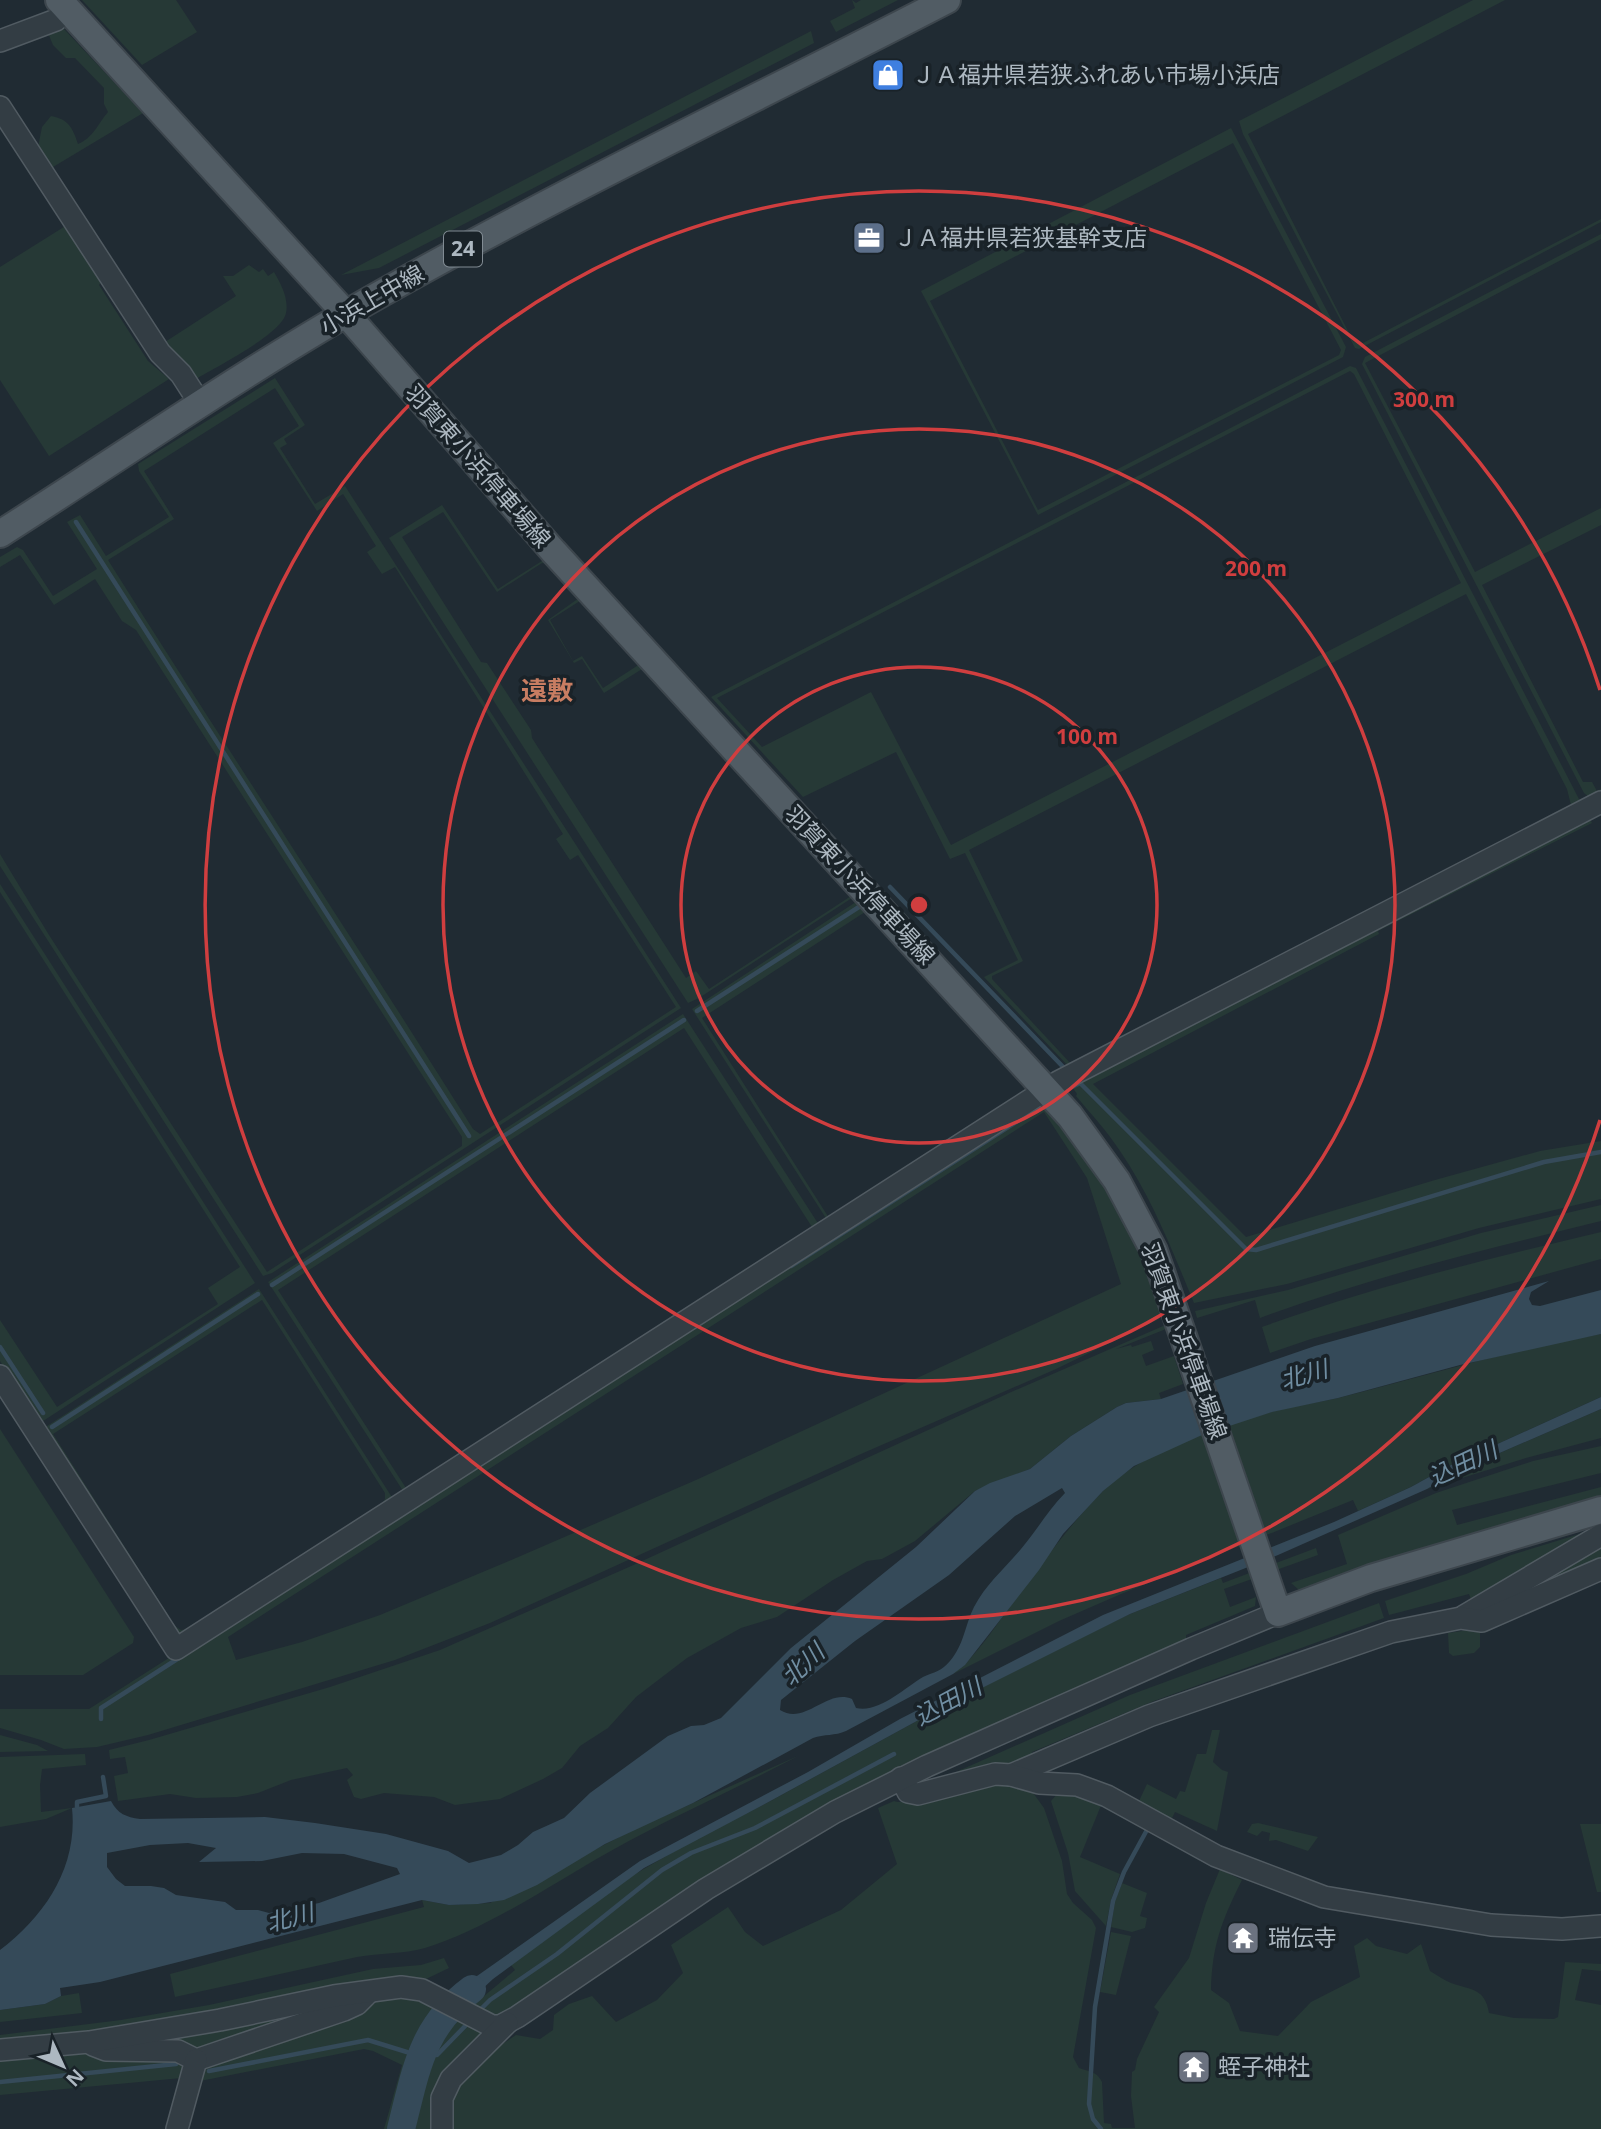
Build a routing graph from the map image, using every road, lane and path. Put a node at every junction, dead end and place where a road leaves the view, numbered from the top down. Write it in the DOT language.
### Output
graph roads {
  1 [pos="947,0"];
  2 [pos="64,5"];
  3 [pos="0,41"];
  4 [pos="0,107"];
  5 [pos="346,314"];
  6 [pos="201,405"];
  7 [pos="0,534"];
  8 [pos="1601,802"];
  9 [pos="1046,1090"];
  10 [pos="0,1376"];
  11 [pos="1601,1510"];
  12 [pos="1601,1535"];
  13 [pos="1601,1569"];
  14 [pos="1275,1603"];
  15 [pos="1461,1618"];
  16 [pos="1011,1775"];
  17 [pos="901,1778"];
  18 [pos="1601,1927"];
  19 [pos="371,1990"];
  20 [pos="508,2023"];
  21 [pos="89,2042"];
  22 [pos="0,2050"];
  23 [pos="196,2060"];
  24 [pos="177,2129"];
  25 [pos="442,2129"];
  1 -- 5 [label="main road, 小浜上中線 / 24"];
  2 -- 3 [label="street"];
  2 -- 5 [label="main road, 羽賀東小浜停車場線"];
  4 -- 6 [label="street"];
  5 -- 6 [label="main road, 小浜上中線 / 24"];
  5 -- 9 [label="main road, 羽賀東小浜停車場線"];
  6 -- 7 [label="main road, 小浜上中線 / 24"];
  8 -- 9 [label="street"];
  9 -- 10 [label="street"];
  9 -- 14 [label="main road, 羽賀東小浜停車場線"];
  11 -- 14 [label="main road"];
  12 -- 15 [label="street"];
  13 -- 15 [label="street"];
  14 -- 17 [label="street"];
  15 -- 16 [label="street"];
  16 -- 17 [label="street"];
  16 -- 18 [label="street"];
  17 -- 20 [label="street"];
  19 -- 20 [label="street"];
  19 -- 21 [label="street"];
  19 -- 23 [label="street"];
  20 -- 25 [label="street"];
  21 -- 22 [label="street"];
  21 -- 23 [label="street"];
  23 -- 24 [label="street"];
}
